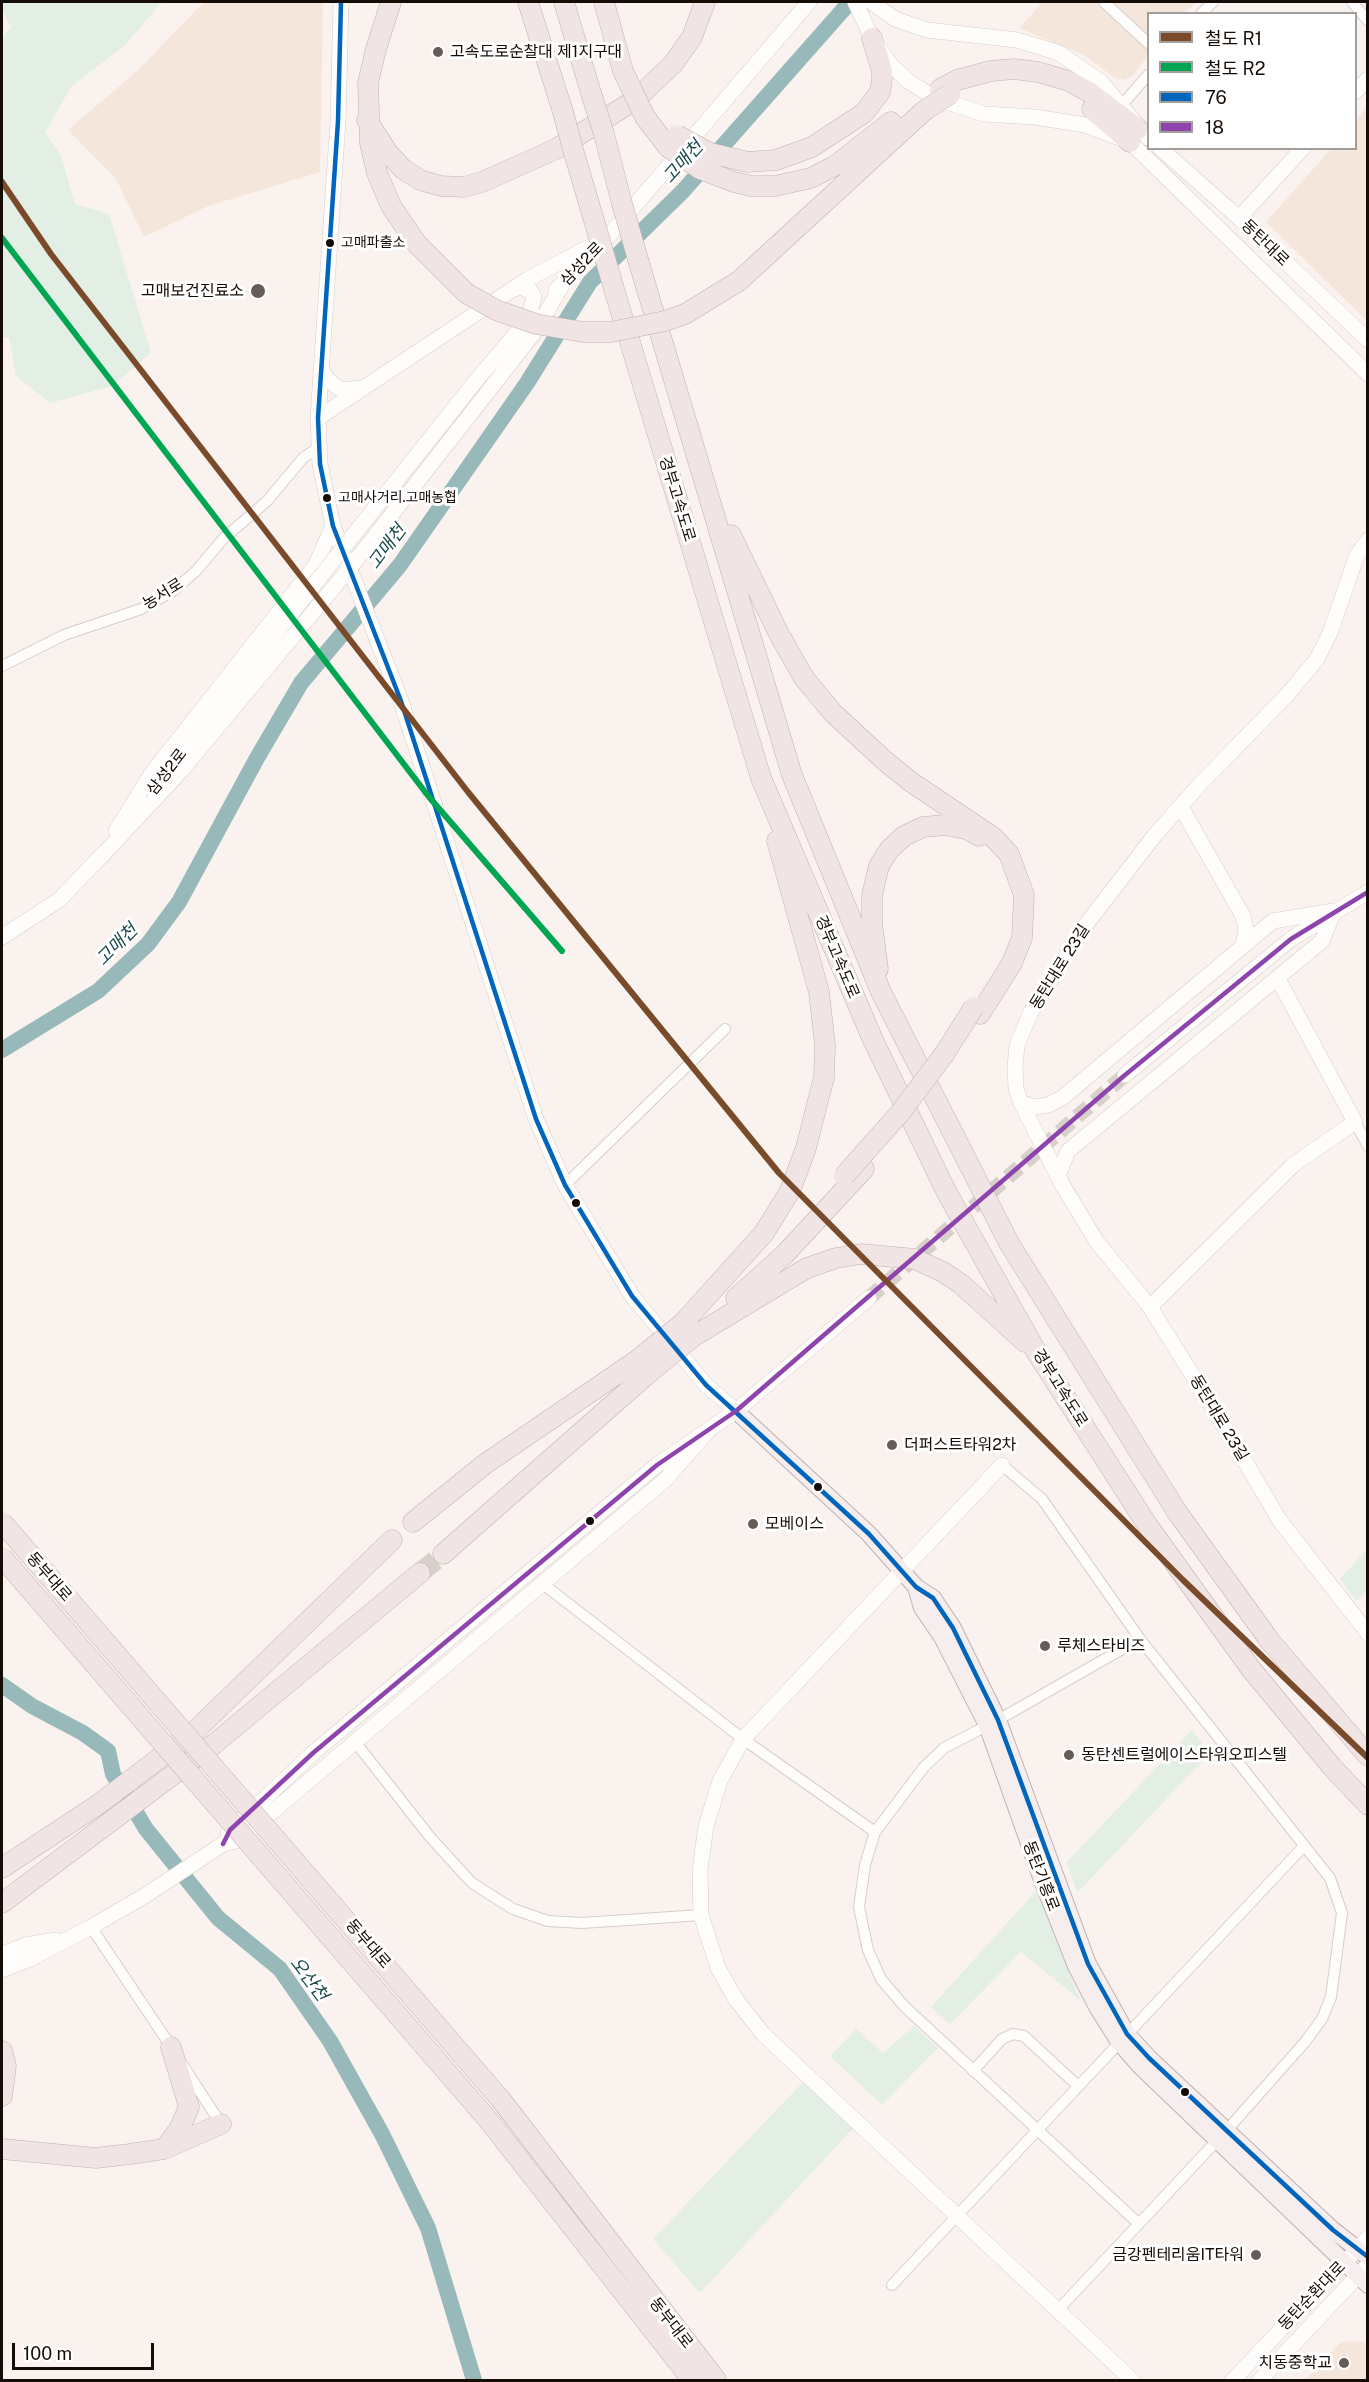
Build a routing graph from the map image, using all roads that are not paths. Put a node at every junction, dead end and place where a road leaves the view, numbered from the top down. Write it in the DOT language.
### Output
graph roads {
  1 [pos="341,2"];
  2 [pos="383,2"];
  3 [pos="391,2"];
  4 [pos="528,2"];
  5 [pos="564,2"];
  6 [pos="604,2"];
  7 [pos="705,2"];
  8 [pos="1104,2"];
  9 [pos="1352,2"];
  10 [pos="803,4"];
  11 [pos="866,4"];
  12 [pos="1368,21"];
  13 [pos="869,31"];
  14 [pos="1147,41"];
  15 [pos="376,48"];
  16 [pos="1147,77"];
  17 [pos="1368,78"];
  18 [pos="1357,91"];
  19 [pos="1121,106"];
  20 [pos="920,107"];
  21 [pos="367,120"];
  22 [pos="1139,136"];
  23 [pos="672,141"];
  24 [pos="1152,150"];
  25 [pos="1162,150"];
  26 [pos="1301,150"];
  27 [pos="1239,218"];
  28 [pos="601,233"];
  29 [pos="563,283"];
  30 [pos="510,291"];
  31 [pos="528,320"];
  32 [pos="1368,340"];
  33 [pos="322,369"];
  34 [pos="1368,374"];
  35 [pos="363,388"];
  36 [pos="318,418"];
  37 [pos="318,448"];
  38 [pos="705,482"];
  39 [pos="333,526"];
  40 [pos="1368,540"];
  41 [pos="351,574"];
  42 [pos="2,666"];
  43 [pos="761,778"];
  44 [pos="1181,807"];
  45 [pos="98,860"];
  46 [pos="1368,892"];
  47 [pos="1334,910"];
  48 [pos="1243,916"];
  49 [pos="1273,921"];
  50 [pos="2,937"];
  51 [pos="1243,946"];
  52 [pos="1278,979"];
  53 [pos="881,992"];
  54 [pos="977,1010"];
  55 [pos="725,1029"];
  56 [pos="1125,1075"];
  57 [pos="1021,1103"];
  58 [pos="1355,1122"];
  59 [pos="1368,1146"];
  60 [pos="1058,1176"];
  61 [pos="565,1185"];
  62 [pos="870,1298"];
  63 [pos="1150,1307"];
  64 [pos="689,1329"];
  65 [pos="1037,1353"];
  66 [pos="640,1369"];
  67 [pos="736,1411"];
  68 [pos="709,1430"];
  69 [pos="1002,1465"];
  70 [pos="2,1522"];
  71 [pos="413,1522"];
  72 [pos="392,1540"];
  73 [pos="443,1554"];
  74 [pos="2,1557"];
  75 [pos="901,1570"];
  76 [pos="420,1573"];
  77 [pos="543,1584"];
  78 [pos="1368,1633"];
  79 [pos="1140,1639"];
  80 [pos="992,1722"];
  81 [pos="743,1739"];
  82 [pos="356,1743"];
  83 [pos="1368,1756"];
  84 [pos="1368,1805"];
  85 [pos="65,1827"];
  86 [pos="875,1832"];
  87 [pos="231,1838"];
  88 [pos="1303,1847"];
  89 [pos="2,1857"];
  90 [pos="57,1860"];
  91 [pos="2,1868"];
  92 [pos="2,1888"];
  93 [pos="2,1903"];
  94 [pos="701,1915"];
  95 [pos="91,1927"];
  96 [pos="64,1939"];
  97 [pos="2,1954"];
  98 [pos="2,1970"];
  99 [pos="1123,2038"];
  100 [pos="171,2047"];
  101 [pos="2,2052"];
  102 [pos="973,2071"];
  103 [pos="1078,2086"];
  104 [pos="2,2096"];
  105 [pos="221,2124"];
  106 [pos="1036,2130"];
  107 [pos="1222,2135"];
  108 [pos="2,2149"];
  109 [pos="164,2149"];
  110 [pos="955,2216"];
  111 [pos="1138,2223"];
  112 [pos="1364,2248"];
  113 [pos="1344,2263"];
  114 [pos="1364,2276"];
  115 [pos="616,2284"];
  116 [pos="892,2285"];
  117 [pos="657,2306"];
  118 [pos="1057,2311"];
  119 [pos="683,2380"];
  120 [pos="692,2380"];
  121 [pos="716,2380"];
  122 [pos="731,2380"];
  123 [pos="1132,2380"];
  124 [pos="1233,2380"];
  125 [pos="1260,2380"];
  1 -- 33 [label="street, 동탄기흥로"];
  2 -- 15 [label="highway"];
  3 -- 15 [label="highway"];
  4 -- 28 [label="highway, 경부고속도로, bridge"];
  5 -- 38 [label="highway, 경부고속도로, bridge"];
  6 -- 23 [label="highway, bridge"];
  7 -- 21 [label="highway"];
  8 -- 14 [label="street"];
  9 -- 12 [label="street"];
  10 -- 28 [label="street, 삼성2로"];
  11 -- 13 [label="street"];
  11 -- 19 [label="street"];
  13 -- 22 [label="street"];
  13 -- 23 [label="highway, bridge"];
  15 -- 21 [label="highway"];
  16 -- 19 [label="street"];
  17 -- 18 [label="street"];
  19 -- 22 [label="street"];
  20 -- 21 [label="highway, bridge"];
  20 -- 22 [label="highway"];
  20 -- 23 [label="highway, bridge"];
  24 -- 34 [label="street"];
  25 -- 27 [label="street, 동탄대로"];
  26 -- 27 [label="street"];
  27 -- 32 [label="street, 동탄대로"];
  28 -- 29 [label="street, 삼성2로"];
  28 -- 30 [label="street"];
  28 -- 43 [label="highway, 경부고속도로, bridge"];
  29 -- 31 [label="street, 삼성2로"];
  29 -- 41 [label="street"];
  30 -- 31 [label="street"];
  30 -- 35 [label="street"];
  31 -- 45 [label="street, 삼성2로, bridge"];
  33 -- 35 [label="street"];
  33 -- 36 [label="street, 동탄기흥로"];
  35 -- 36 [label="street"];
  36 -- 37 [label="street, 동탄기흥로"];
  37 -- 39 [label="street, 동탄기흥로"];
  37 -- 42 [label="street, 농서로"];
  38 -- 53 [label="highway, 경부고속도로"];
  38 -- 54 [label="highway"];
  39 -- 41 [label="street, 동탄기흥로"];
  39 -- 45 [label="street"];
  40 -- 44 [label="street, 동탄대로 23길"];
  41 -- 45 [label="street"];
  41 -- 61 [label="street, 동탄기흥로"];
  43 -- 64 [label="highway"];
  43 -- 65 [label="highway, 경부고속도로"];
  44 -- 48 [label="street"];
  44 -- 57 [label="street, 동탄대로 23길"];
  45 -- 50 [label="street, 삼성2로"];
  46 -- 47 [label="street"];
  47 -- 49 [label="street"];
  47 -- 52 [label="street"];
  47 -- 56 [label="street"];
  48 -- 49 [label="street"];
  48 -- 51 [label="street"];
  49 -- 51 [label="street"];
  51 -- 57 [label="street"];
  52 -- 58 [label="street"];
  52 -- 60 [label="street"];
  53 -- 54 [label="highway"];
  53 -- 83 [label="highway, 경부고속도로"];
  54 -- 64 [label="highway, bridge"];
  54 -- 64 [label="highway"];
  55 -- 61 [label="street"];
  57 -- 60 [label="street, 동탄대로 23길"];
  58 -- 59 [label="street"];
  58 -- 63 [label="street"];
  60 -- 63 [label="street, 동탄대로 23길"];
  61 -- 67 [label="street, 동탄기흥로"];
  62 -- 67 [label="street"];
  63 -- 78 [label="street, 동탄대로 23길"];
  64 -- 65 [label="highway"];
  64 -- 66 [label="highway, bridge"];
  65 -- 84 [label="highway, 경부고속도로"];
  66 -- 71 [label="highway"];
  66 -- 73 [label="highway"];
  67 -- 68 [label="street"];
  67 -- 75 [label="main road, 동탄기흥로"];
  68 -- 77 [label="street"];
  68 -- 87 [label="street"];
  69 -- 75 [label="street"];
  69 -- 79 [label="street"];
  70 -- 117 [label="highway, 동부대로, bridge"];
  72 -- 85 [label="highway, bridge"];
  74 -- 115 [label="highway, 동부대로, bridge"];
  75 -- 80 [label="main road, 동탄기흥로"];
  75 -- 81 [label="street"];
  76 -- 90 [label="highway, bridge"];
  77 -- 81 [label="street"];
  77 -- 82 [label="street"];
  79 -- 80 [label="street"];
  79 -- 88 [label="street"];
  80 -- 86 [label="street"];
  80 -- 99 [label="main road, 동탄기흥로"];
  81 -- 86 [label="street"];
  81 -- 94 [label="street"];
  82 -- 87 [label="street"];
  82 -- 94 [label="street"];
  85 -- 89 [label="highway"];
  85 -- 91 [label="highway"];
  86 -- 102 [label="street"];
  87 -- 95 [label="street"];
  88 -- 99 [label="street"];
  88 -- 107 [label="street"];
  90 -- 92 [label="highway"];
  90 -- 93 [label="highway"];
  94 -- 110 [label="street"];
  95 -- 96 [label="street"];
  95 -- 100 [label="street"];
  96 -- 97 [label="street"];
  96 -- 98 [label="street"];
  99 -- 103 [label="street"];
  99 -- 107 [label="main road, 동탄기흥로"];
  100 -- 105 [label="street"];
  100 -- 109 [label="highway"];
  101 -- 104 [label="highway"];
  102 -- 103 [label="street"];
  102 -- 106 [label="street"];
  103 -- 106 [label="street"];
  105 -- 109 [label="highway"];
  106 -- 110 [label="street"];
  106 -- 111 [label="street"];
  107 -- 111 [label="street"];
  107 -- 112 [label="main road, 동탄기흥로"];
  107 -- 113 [label="main road, 동탄기흥로"];
  108 -- 109 [label="highway"];
  110 -- 116 [label="street"];
  110 -- 118 [label="street"];
  111 -- 118 [label="street"];
  112 -- 113 [label="street, 동탄순환대로"];
  113 -- 114 [label="main road, 동탄기흥로"];
  113 -- 124 [label="street, 동탄순환대로"];
  114 -- 125 [label="street, 동탄순환대로"];
  115 -- 119 [label="highway"];
  115 -- 120 [label="highway, 동부대로"];
  117 -- 121 [label="highway, 동부대로"];
  117 -- 122 [label="highway"];
  118 -- 123 [label="street"];
}
